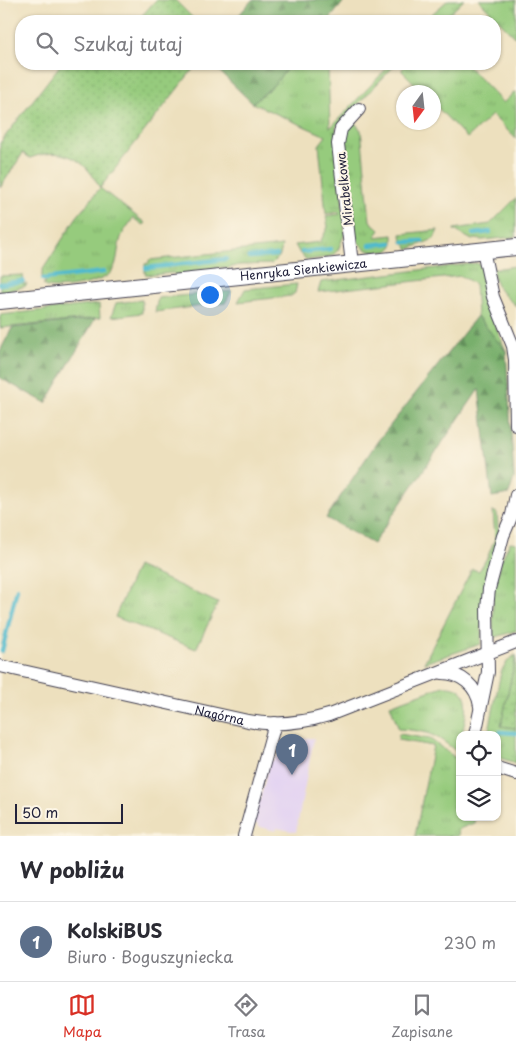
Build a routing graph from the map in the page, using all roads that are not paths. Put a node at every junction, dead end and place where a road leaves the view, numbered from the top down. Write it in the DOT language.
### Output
graph roads {
  1 [pos="355,114"];
  2 [pos="516,247"];
  3 [pos="484,250"];
  4 [pos="352,264"];
  5 [pos="0,301"];
  6 [pos="516,425"];
  7 [pos="516,495"];
  8 [pos="516,642"];
  9 [pos="487,654"];
  10 [pos="0,666"];
  11 [pos="436,674"];
  12 [pos="479,713"];
  13 [pos="275,723"];
  14 [pos="476,731"];
  15 [pos="501,769"];
  16 [pos="516,774"];
  17 [pos="244,836"];
  1 -- 4 [label="street, Mirabelkowa"];
  2 -- 3 [label="street, Henryka Sienkiewicza"];
  3 -- 4 [label="street, Henryka Sienkiewicza"];
  3 -- 6 [label="street"];
  4 -- 5 [label="street, Henryka Sienkiewicza"];
  7 -- 9 [label="street"];
  8 -- 9 [label="street"];
  9 -- 11 [label="street, Nagórna"];
  9 -- 12 [label="street, Nagórna"];
  10 -- 13 [label="street, Nagórna"];
  11 -- 12 [label="street, Nagórna"];
  11 -- 13 [label="street, Nagórna"];
  12 -- 14 [label="street, Nagórna"];
  13 -- 17 [label="street"];
  15 -- 16 [label="street"];
}
